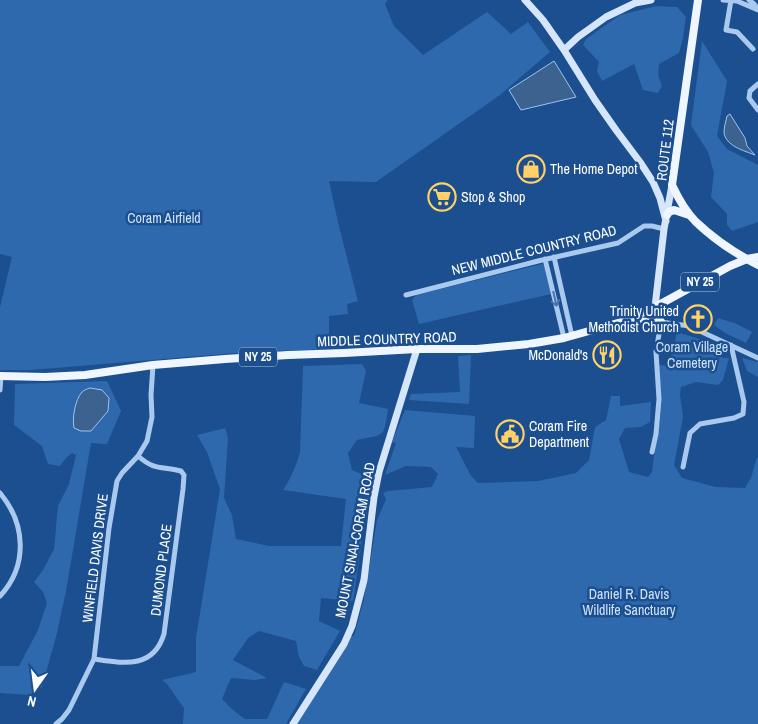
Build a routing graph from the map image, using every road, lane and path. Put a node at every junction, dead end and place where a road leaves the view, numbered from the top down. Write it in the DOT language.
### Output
graph roads {
  1 [pos="525,0"];
  2 [pos="651,0"];
  3 [pos="698,0"];
  4 [pos="723,0"];
  5 [pos="731,0"];
  6 [pos="749,0"];
  7 [pos="758,9"];
  8 [pos="752,49"];
  9 [pos="564,50"];
  10 [pos="758,84"];
  11 [pos="758,110"];
  12 [pos="672,185"];
  13 [pos="691,216"];
  14 [pos="666,218"];
  15 [pos="664,229"];
  16 [pos="554,257"];
  17 [pos="758,257"];
  18 [pos="545,259"];
  19 [pos="747,259"];
  20 [pos="758,265"];
  21 [pos="406,295"];
  22 [pos="655,307"];
  23 [pos="627,320"];
  24 [pos="661,322"];
  25 [pos="572,336"];
  26 [pos="564,338"];
  27 [pos="731,345"];
  28 [pos="417,349"];
  29 [pos="758,358"];
  30 [pos="152,366"];
  31 [pos="1,376"];
  32 [pos="0,390"];
  33 [pos="652,452"];
  34 [pos="138,456"];
  35 [pos="684,467"];
  36 [pos="0,493"];
  37 [pos="0,596"];
  38 [pos="94,659"];
  39 [pos="56,724"];
  40 [pos="293,724"];
  1 -- 9 [label="main road"];
  2 -- 9 [label="main road"];
  3 -- 12 [label="main road, ROUTE 112"];
  4 -- 5 [label="street"];
  5 -- 7 [label="street"];
  5 -- 8 [label="street"];
  6 -- 7 [label="street"];
  9 -- 14 [label="main road"];
  10 -- 11 [label="street"];
  12 -- 13 [label="main road, ROUTE 112"];
  12 -- 14 [label="main road"];
  13 -- 14 [label="main road"];
  13 -- 19 [label="main road, ROUTE 112"];
  14 -- 15 [label="main road"];
  15 -- 16 [label="street, NEW MIDDLE COUNTRY ROAD"];
  15 -- 22 [label="main road"];
  16 -- 18 [label="street, NEW MIDDLE COUNTRY ROAD"];
  16 -- 25 [label="street"];
  17 -- 19 [label="main road, MIDDLE COUNTRY ROAD / NY 25"];
  18 -- 21 [label="street, NEW MIDDLE COUNTRY ROAD"];
  18 -- 26 [label="street, one-way"];
  19 -- 20 [label="main road, ROUTE 112"];
  19 -- 22 [label="main road, MIDDLE COUNTRY ROAD / NY 25"];
  22 -- 23 [label="main road, MIDDLE COUNTRY ROAD / NY 25"];
  22 -- 24 [label="street"];
  23 -- 24 [label="main road"];
  23 -- 25 [label="main road, MIDDLE COUNTRY ROAD / NY 25"];
  24 -- 27 [label="street"];
  24 -- 33 [label="street"];
  25 -- 26 [label="main road, MIDDLE COUNTRY ROAD / NY 25"];
  26 -- 28 [label="main road, MIDDLE COUNTRY ROAD / NY 25"];
  27 -- 29 [label="street"];
  27 -- 35 [label="street"];
  28 -- 30 [label="main road, MIDDLE COUNTRY ROAD / NY 25"];
  28 -- 40 [label="main road, MOUNT SINAI-CORAM ROAD"];
  30 -- 31 [label="main road, MIDDLE COUNTRY ROAD / NY 25"];
  30 -- 34 [label="street, WINFIELD DAVIS DRIVE"];
  31 -- 32 [label="street"];
  34 -- 38 [label="street, WINFIELD DAVIS DRIVE"];
  34 -- 38 [label="street, DUMOND PLACE"];
  36 -- 37 [label="street"];
  38 -- 39 [label="street, WINFIELD DAVIS DRIVE"];
}
